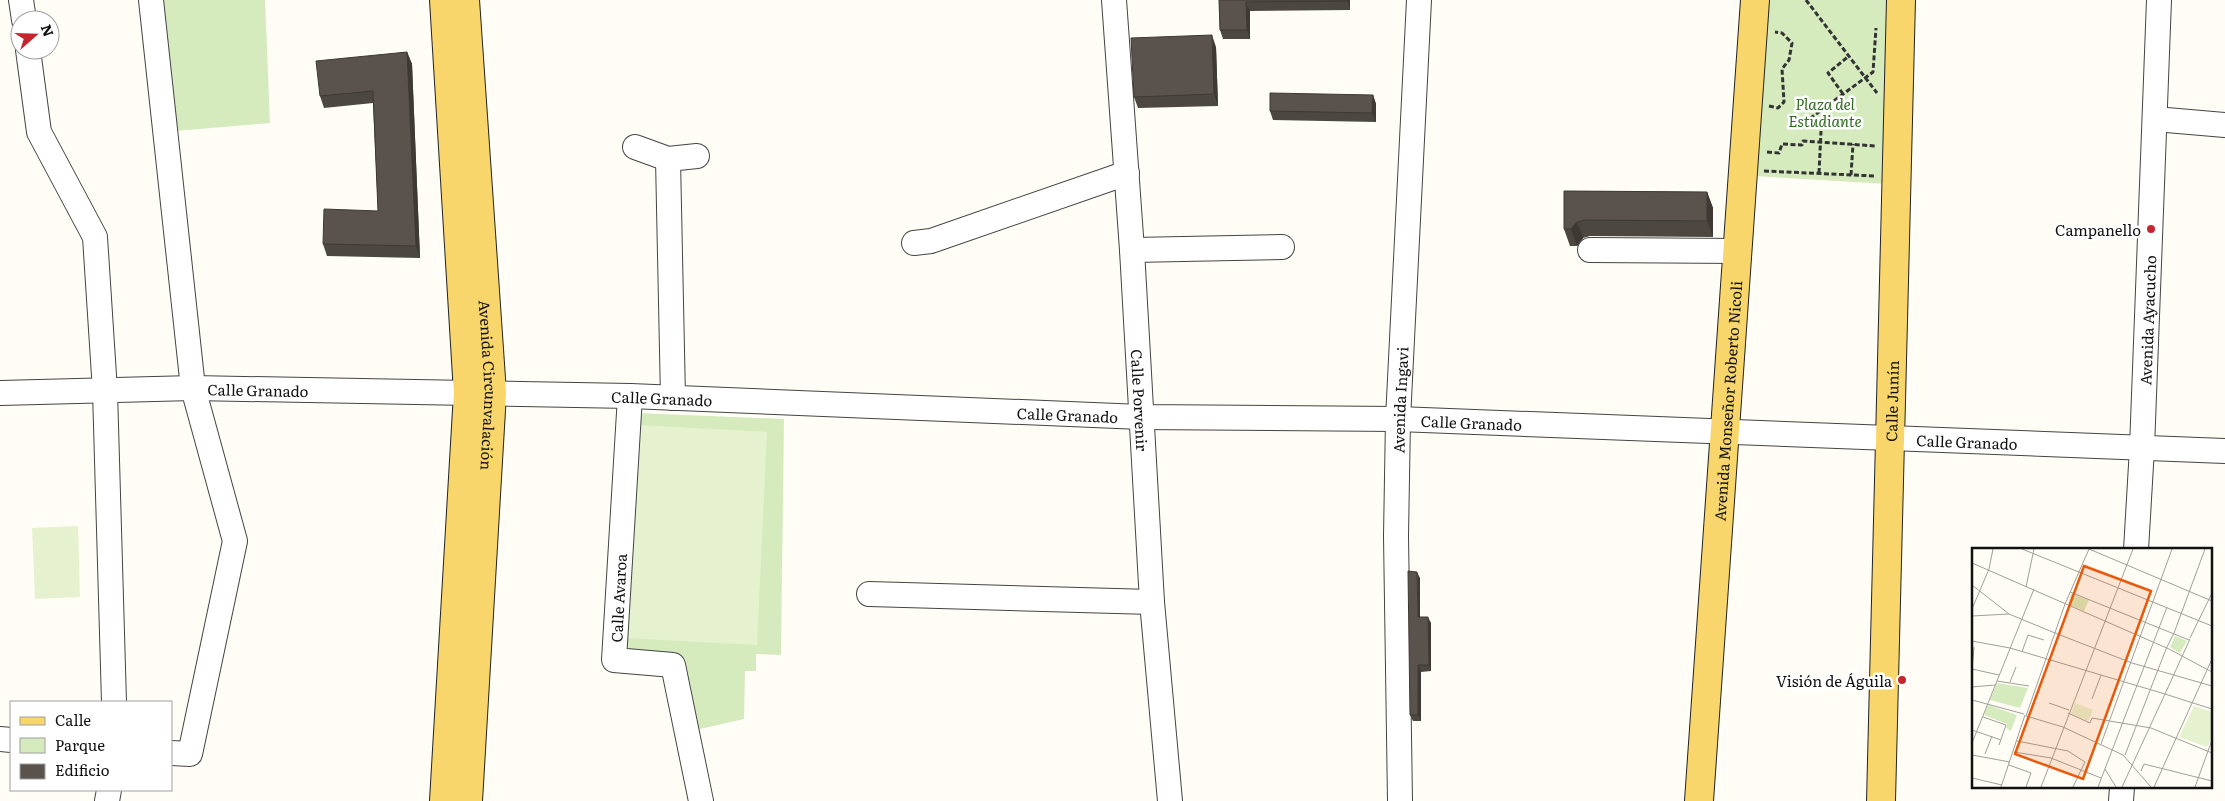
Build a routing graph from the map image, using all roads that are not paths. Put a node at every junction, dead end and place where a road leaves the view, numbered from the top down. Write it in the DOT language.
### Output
graph roads {
  1 [pos="151,0"];
  2 [pos="444,0"];
  3 [pos="465,0"];
  4 [pos="1114,0"];
  5 [pos="1419,0"];
  6 [pos="1755,0"];
  7 [pos="1901,0"];
  8 [pos="2160,0"];
  9 [pos="29,60"];
  10 [pos="2155,119"];
  11 [pos="2225,126"];
  12 [pos="635,147"];
  13 [pos="697,156"];
  14 [pos="668,159"];
  15 [pos="1127,173"];
  16 [pos="914,243"];
  17 [pos="1282,247"];
  18 [pos="1132,250"];
  19 [pos="1590,250"];
  20 [pos="1739,251"];
  21 [pos="193,388"];
  22 [pos="105,391"];
  23 [pos="0,393"];
  24 [pos="480,393"];
  25 [pos="630,396"];
  26 [pos="673,398"];
  27 [pos="1141,417"];
  28 [pos="1398,419"];
  29 [pos="1726,432"];
  30 [pos="1891,437"];
  31 [pos="2142,448"];
  32 [pos="2225,451"];
  33 [pos="2136,548"];
  34 [pos="869,594"];
  35 [pos="1152,602"];
  36 [pos="114,701"];
  37 [pos="172,753"];
  38 [pos="2122,788"];
  39 [pos="444,801"];
  40 [pos="468,801"];
  41 [pos="701,801"];
  42 [pos="1170,801"];
  43 [pos="1400,801"];
  44 [pos="1699,801"];
  45 [pos="1881,801"];
  46 [pos="2121,801"];
  1 -- 21 [label="street"];
  2 -- 24 [label="main road, Avenida Circunvalación"];
  3 -- 24 [label="main road, Avenida Circunvalación"];
  4 -- 15 [label="street, Calle Porvenir"];
  5 -- 28 [label="street, Avenida Ingavi"];
  6 -- 20 [label="main road, Avenida Monseñor Roberto Nicoli"];
  7 -- 30 [label="main road, Calle Junín"];
  8 -- 10 [label="street, Avenida Ayacucho"];
  9 -- 22 [label="street"];
  10 -- 11 [label="street"];
  10 -- 31 [label="street, Avenida Ayacucho"];
  12 -- 14 [label="street"];
  13 -- 14 [label="street"];
  14 -- 26 [label="street"];
  15 -- 16 [label="street"];
  15 -- 18 [label="street, Calle Porvenir"];
  17 -- 18 [label="street"];
  18 -- 27 [label="street, Calle Porvenir"];
  19 -- 20 [label="street"];
  20 -- 29 [label="main road, Avenida Monseñor Roberto Nicoli"];
  21 -- 22 [label="street, Calle Granado"];
  21 -- 24 [label="street, Calle Granado"];
  21 -- 37 [label="street"];
  22 -- 23 [label="street, Calle Granado"];
  22 -- 36 [label="street"];
  24 -- 25 [label="street, Calle Granado"];
  24 -- 39 [label="main road, Avenida Circunvalación"];
  24 -- 40 [label="main road, Avenida Circunvalación"];
  25 -- 26 [label="street, Calle Granado"];
  25 -- 41 [label="street, Calle Avaroa"];
  26 -- 27 [label="street, Calle Granado"];
  27 -- 28 [label="street, Calle Granado"];
  27 -- 35 [label="street, Calle Porvenir"];
  28 -- 29 [label="street, Calle Granado"];
  28 -- 43 [label="street, Avenida Ingavi"];
  29 -- 30 [label="street, Calle Granado"];
  29 -- 44 [label="main road, Avenida Monseñor Roberto Nicoli"];
  30 -- 31 [label="street, Calle Granado"];
  30 -- 45 [label="main road, Calle Junín"];
  31 -- 32 [label="street, Calle Granado"];
  31 -- 33 [label="street, Avenida Ayacucho"];
  34 -- 35 [label="street"];
  35 -- 42 [label="street, Calle Porvenir"];
  38 -- 46 [label="street"];
}
